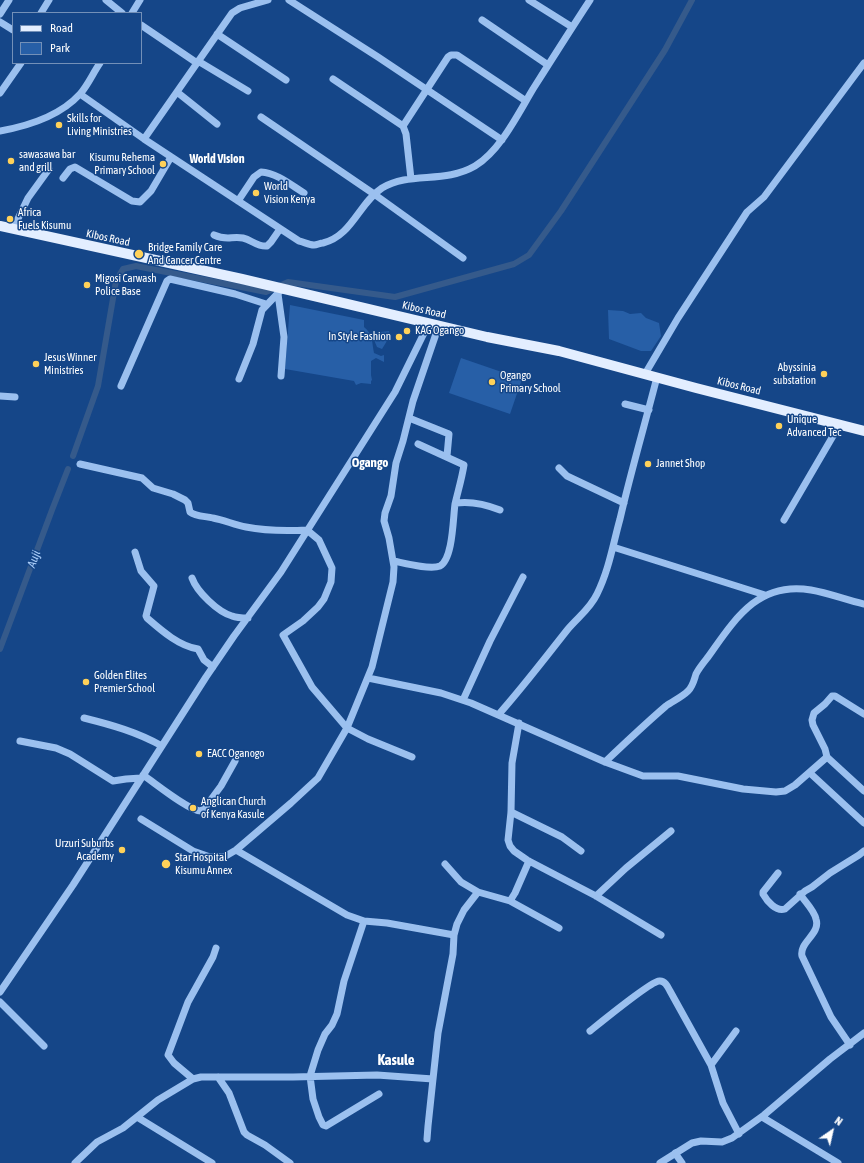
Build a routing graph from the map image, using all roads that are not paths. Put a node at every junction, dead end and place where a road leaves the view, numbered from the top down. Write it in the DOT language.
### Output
graph roads {
  1 [pos="9,0"];
  2 [pos="49,0"];
  3 [pos="106,0"];
  4 [pos="140,0"];
  5 [pos="268,0"];
  6 [pos="288,0"];
  7 [pos="529,0"];
  8 [pos="590,0"];
  9 [pos="42,12"];
  10 [pos="121,12"];
  11 [pos="133,12"];
  12 [pos="0,14"];
  13 [pos="482,20"];
  14 [pos="0,22"];
  15 [pos="142,26"];
  16 [pos="572,28"];
  17 [pos="12,29"];
  18 [pos="218,33"];
  19 [pos="198,62"];
  20 [pos="20,64"];
  21 [pos="99,64"];
  22 [pos="864,64"];
  23 [pos="548,65"];
  24 [pos="333,79"];
  25 [pos="286,80"];
  26 [pos="426,90"];
  27 [pos="248,91"];
  28 [pos="177,92"];
  29 [pos="0,93"];
  30 [pos="80,94"];
  31 [pos="526,101"];
  32 [pos="261,117"];
  33 [pos="217,124"];
  34 [pos="402,126"];
  35 [pos="0,131"];
  36 [pos="144,139"];
  37 [pos="502,140"];
  38 [pos="172,157"];
  39 [pos="49,169"];
  40 [pos="63,178"];
  41 [pos="411,179"];
  42 [pos="304,194"];
  43 [pos="374,194"];
  44 [pos="238,201"];
  45 [pos="0,226"];
  46 [pos="13,229"];
  47 [pos="280,229"];
  48 [pos="214,235"];
  49 [pos="463,258"];
  50 [pos="281,291"];
  51 [pos="266,304"];
  52 [pos="434,324"];
  53 [pos="645,374"];
  54 [pos="281,376"];
  55 [pos="657,377"];
  56 [pos="239,379"];
  57 [pos="120,386"];
  58 [pos="0,396"];
  59 [pos="15,397"];
  60 [pos="626,404"];
  61 [pos="649,410"];
  62 [pos="409,418"];
  63 [pos="840,424"];
  64 [pos="864,431"];
  65 [pos="418,444"];
  66 [pos="447,456"];
  67 [pos="80,464"];
  68 [pos="559,468"];
  69 [pos="456,503"];
  70 [pos="624,503"];
  71 [pos="500,510"];
  72 [pos="784,520"];
  73 [pos="307,530"];
  74 [pos="613,547"];
  75 [pos="135,552"];
  76 [pos="394,561"];
  77 [pos="523,577"];
  78 [pos="192,578"];
  79 [pos="765,595"];
  80 [pos="864,604"];
  81 [pos="248,618"];
  82 [pos="213,667"];
  83 [pos="368,678"];
  84 [pos="463,700"];
  85 [pos="499,714"];
  86 [pos="864,714"];
  87 [pos="84,718"];
  88 [pos="519,723"];
  89 [pos="348,728"];
  90 [pos="20,741"];
  91 [pos="162,746"];
  92 [pos="412,756"];
  93 [pos="827,758"];
  94 [pos="235,761"];
  95 [pos="605,762"];
  96 [pos="810,773"];
  97 [pos="142,777"];
  98 [pos="864,791"];
  99 [pos="511,812"];
  100 [pos="141,819"];
  101 [pos="864,823"];
  102 [pos="671,831"];
  103 [pos="236,850"];
  104 [pos="581,851"];
  105 [pos="864,851"];
  106 [pos="529,861"];
  107 [pos="445,864"];
  108 [pos="778,873"];
  109 [pos="478,892"];
  110 [pos="800,894"];
  111 [pos="596,896"];
  112 [pos="510,901"];
  113 [pos="364,921"];
  114 [pos="559,928"];
  115 [pos="454,935"];
  116 [pos="661,935"];
  117 [pos="216,948"];
  118 [pos="0,992"];
  119 [pos="0,1002"];
  120 [pos="590,1031"];
  121 [pos="736,1031"];
  122 [pos="864,1034"];
  123 [pos="850,1045"];
  124 [pos="44,1046"];
  125 [pos="711,1065"];
  126 [pos="310,1076"];
  127 [pos="218,1077"];
  128 [pos="193,1079"];
  129 [pos="433,1079"];
  130 [pos="379,1094"];
  131 [pos="137,1117"];
  132 [pos="762,1117"];
  133 [pos="739,1134"];
  134 [pos="427,1139"];
  135 [pos="675,1153"];
  136 [pos="830,1157"];
  137 [pos="75,1163"];
  138 [pos="212,1163"];
  139 [pos="290,1163"];
  140 [pos="660,1163"];
  141 [pos="682,1163"];
  142 [pos="824,1163"];
  143 [pos="838,1163"];
  1 -- 12 [label="street"];
  2 -- 9 [label="street"];
  3 -- 10 [label="street"];
  4 -- 11 [label="street"];
  5 -- 18 [label="street"];
  6 -- 26 [label="street"];
  7 -- 16 [label="street"];
  8 -- 16 [label="street"];
  13 -- 23 [label="street"];
  14 -- 17 [label="street"];
  15 -- 19 [label="street"];
  16 -- 23 [label="street"];
  18 -- 19 [label="street"];
  18 -- 25 [label="street"];
  19 -- 27 [label="street"];
  19 -- 28 [label="street"];
  20 -- 29 [label="street"];
  21 -- 30 [label="street"];
  22 -- 53 [label="street"];
  23 -- 31 [label="street"];
  24 -- 34 [label="street"];
  26 -- 31 [label="street"];
  26 -- 34 [label="street"];
  26 -- 37 [label="street"];
  28 -- 33 [label="street"];
  28 -- 36 [label="street"];
  30 -- 35 [label="street"];
  30 -- 36 [label="street"];
  31 -- 37 [label="street"];
  32 -- 43 [label="street"];
  34 -- 41 [label="street"];
  36 -- 38 [label="street"];
  37 -- 41 [label="street"];
  38 -- 40 [label="street"];
  38 -- 44 [label="street"];
  39 -- 46 [label="street"];
  41 -- 43 [label="street"];
  42 -- 44 [label="street"];
  43 -- 47 [label="street"];
  43 -- 49 [label="street"];
  44 -- 47 [label="street"];
  45 -- 46 [label="main road, Kibos Road"];
  46 -- 50 [label="main road, Kibos Road"];
  47 -- 48 [label="street"];
  50 -- 51 [label="street"];
  50 -- 52 [label="main road, Kibos Road"];
  50 -- 54 [label="street"];
  51 -- 56 [label="street"];
  51 -- 57 [label="street"];
  52 -- 53 [label="main road, Kibos Road"];
  52 -- 62 [label="street"];
  52 -- 73 [label="street"];
  53 -- 55 [label="main road, Kibos Road"];
  55 -- 61 [label="street"];
  55 -- 63 [label="main road, Kibos Road"];
  58 -- 59 [label="street"];
  60 -- 61 [label="street"];
  61 -- 70 [label="street"];
  62 -- 66 [label="street"];
  62 -- 76 [label="street"];
  63 -- 64 [label="main road, Kibos Road"];
  63 -- 72 [label="street"];
  65 -- 66 [label="street"];
  66 -- 69 [label="street"];
  67 -- 73 [label="street"];
  68 -- 70 [label="street"];
  69 -- 71 [label="street"];
  69 -- 76 [label="street"];
  70 -- 74 [label="street"];
  73 -- 81 [label="street"];
  73 -- 89 [label="street"];
  74 -- 79 [label="street"];
  74 -- 85 [label="street"];
  75 -- 82 [label="street"];
  76 -- 83 [label="street"];
  77 -- 84 [label="street"];
  78 -- 81 [label="street"];
  79 -- 80 [label="street"];
  79 -- 95 [label="street"];
  81 -- 82 [label="street"];
  82 -- 91 [label="street"];
  83 -- 84 [label="street"];
  83 -- 89 [label="street"];
  84 -- 85 [label="street"];
  85 -- 88 [label="street"];
  86 -- 93 [label="street"];
  87 -- 91 [label="street"];
  88 -- 95 [label="street"];
  88 -- 99 [label="street"];
  89 -- 92 [label="street"];
  89 -- 103 [label="street"];
  90 -- 97 [label="street"];
  91 -- 97 [label="street"];
  93 -- 96 [label="street"];
  93 -- 98 [label="street"];
  94 -- 97 [label="street"];
  95 -- 96 [label="street"];
  96 -- 101 [label="street"];
  97 -- 118 [label="street"];
  99 -- 104 [label="street"];
  99 -- 106 [label="street"];
  100 -- 103 [label="street"];
  102 -- 111 [label="street"];
  103 -- 113 [label="street"];
  105 -- 110 [label="street"];
  106 -- 111 [label="street"];
  106 -- 112 [label="street"];
  107 -- 109 [label="street"];
  108 -- 110 [label="street"];
  109 -- 112 [label="street"];
  109 -- 115 [label="street"];
  110 -- 123 [label="street"];
  111 -- 116 [label="street"];
  112 -- 114 [label="street"];
  113 -- 115 [label="street"];
  113 -- 126 [label="street"];
  115 -- 129 [label="street"];
  117 -- 128 [label="street"];
  119 -- 124 [label="street"];
  120 -- 125 [label="street"];
  121 -- 125 [label="street"];
  122 -- 123 [label="street"];
  123 -- 132 [label="street"];
  125 -- 133 [label="street"];
  126 -- 127 [label="street"];
  126 -- 129 [label="street"];
  126 -- 130 [label="street"];
  127 -- 128 [label="street"];
  127 -- 139 [label="street"];
  128 -- 131 [label="street"];
  129 -- 134 [label="street"];
  131 -- 137 [label="street"];
  131 -- 138 [label="street"];
  132 -- 133 [label="street"];
  132 -- 136 [label="street"];
  133 -- 135 [label="street"];
  135 -- 140 [label="street"];
  135 -- 141 [label="street"];
  136 -- 142 [label="street"];
  136 -- 143 [label="street"];
}
